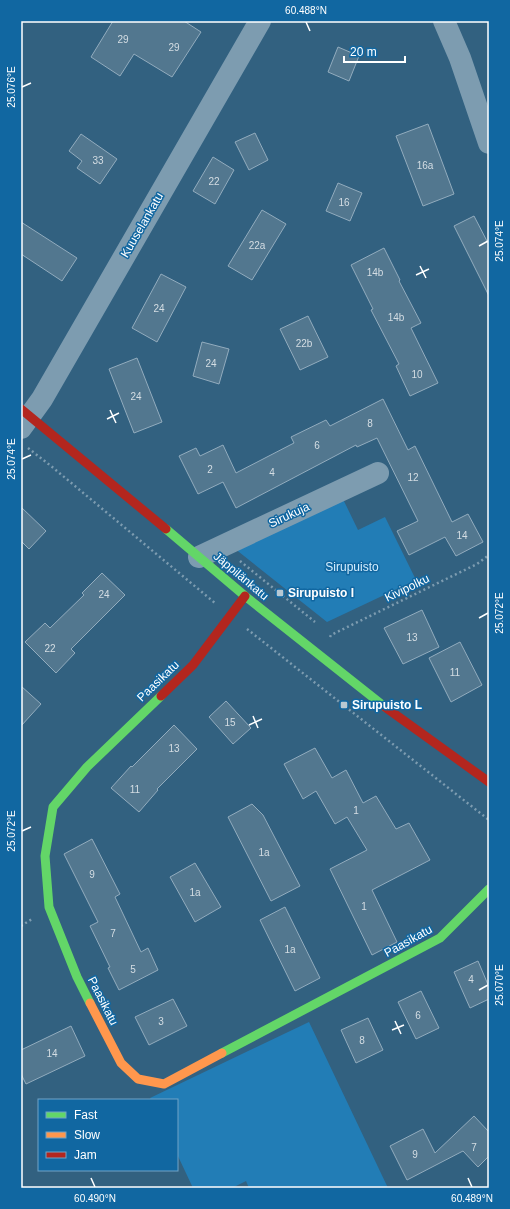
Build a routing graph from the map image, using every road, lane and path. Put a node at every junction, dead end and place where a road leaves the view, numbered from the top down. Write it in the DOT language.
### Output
graph roads {
  1 [pos="260,21"];
  2 [pos="444,21"];
  3 [pos="489,143"];
  4 [pos="24,418"];
  5 [pos="378,473"];
  6 [pos="222,546"];
  7 [pos="489,555"];
  8 [pos="199,557"];
  9 [pos="245,596"];
  10 [pos="320,626"];
  11 [pos="325,630"];
  12 [pos="331,635"];
  13 [pos="337,640"];
  14 [pos="489,782"];
  15 [pos="489,889"];
  1 -- 4 [label="street, Kuuselankatu"];
  2 -- 3 [label="street"];
  4 -- 8 [label="street, Jäppilänkatu"];
  5 -- 6 [label="street, Sirukuja"];
  6 -- 8 [label="street, Sirukuja"];
  6 -- 10 [label="path"];
  7 -- 12 [label="path, Kivipolku"];
  8 -- 9 [label="street, Jäppilänkatu"];
  9 -- 14 [label="street, Jäppilänkatu"];
  9 -- 15 [label="street, Paasikatu"];
  11 -- 12 [label="path"];
  12 -- 13 [label="path"];
}
